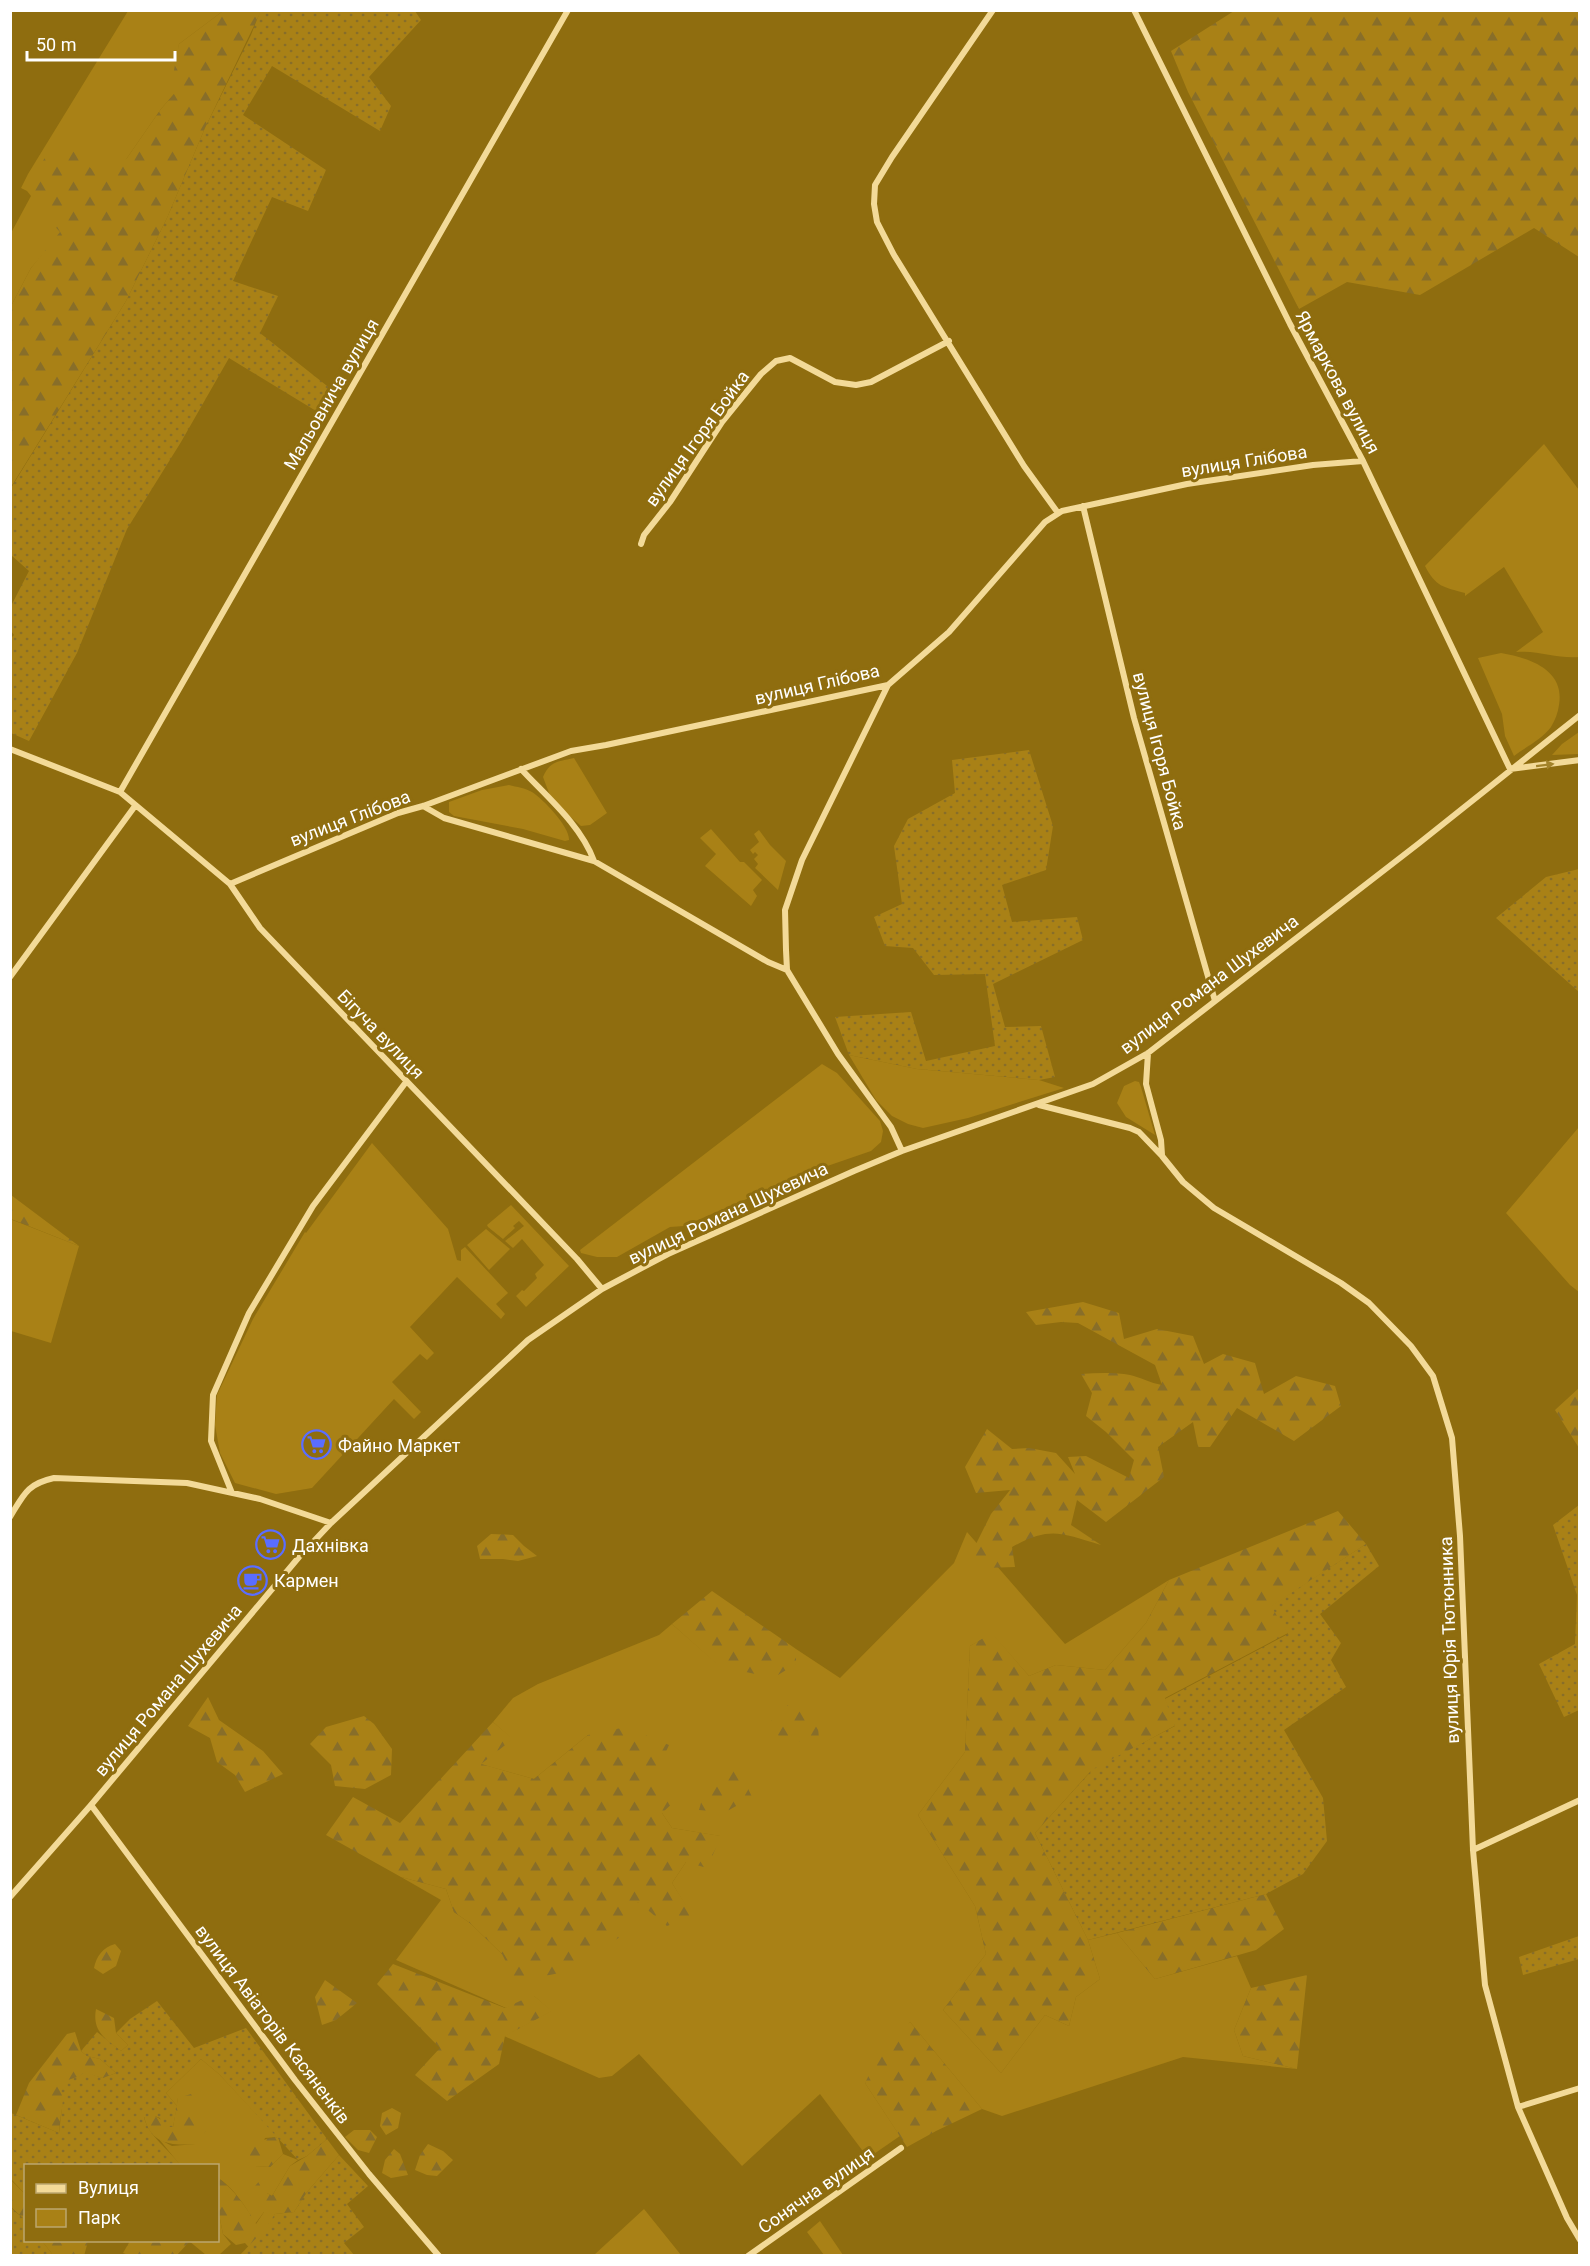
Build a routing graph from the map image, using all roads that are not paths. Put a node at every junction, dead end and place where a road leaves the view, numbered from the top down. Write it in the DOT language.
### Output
graph roads {
  1 [pos="568,10"];
  2 [pos="993,10"];
  3 [pos="1134,10"];
  4 [pos="949,341"];
  5 [pos="1363,461"];
  6 [pos="1083,506"];
  7 [pos="1058,513"];
  8 [pos="640,544"];
  9 [pos="888,685"];
  10 [pos="1580,715"];
  11 [pos="10,749"];
  12 [pos="1580,760"];
  13 [pos="521,769"];
  14 [pos="1510,769"];
  15 [pos="120,792"];
  16 [pos="135,806"];
  17 [pos="423,806"];
  18 [pos="594,861"];
  19 [pos="230,884"];
  20 [pos="787,970"];
  21 [pos="10,977"];
  22 [pos="1215,1001"];
  23 [pos="1148,1053"];
  24 [pos="406,1082"];
  25 [pos="1039,1105"];
  26 [pos="902,1151"];
  27 [pos="1162,1156"];
  28 [pos="602,1289"];
  29 [pos="232,1493"];
  30 [pos="10,1517"];
  31 [pos="331,1523"];
  32 [pos="1580,1800"];
  33 [pos="91,1806"];
  34 [pos="1473,1850"];
  35 [pos="10,1897"];
  36 [pos="1580,2088"];
  37 [pos="1518,2107"];
  38 [pos="901,2148"];
  39 [pos="1580,2240"];
  40 [pos="439,2256"];
  41 [pos="748,2256"];
  1 -- 15 [label="street, Мальовнича вулиця"];
  2 -- 4 [label="street"];
  3 -- 5 [label="street, Ярмаркова вулиця"];
  4 -- 7 [label="street"];
  4 -- 8 [label="street, вулиця Ігоря Бойка"];
  5 -- 6 [label="street, вулиця Глібова"];
  5 -- 14 [label="street, Ярмаркова вулиця"];
  6 -- 7 [label="street, вулиця Глібова"];
  6 -- 22 [label="street, вулиця Ігоря Бойка"];
  7 -- 9 [label="street, вулиця Глібова"];
  9 -- 13 [label="street, вулиця Глібова"];
  9 -- 20 [label="street"];
  10 -- 14 [label="street, вулиця Романа Шухевича"];
  11 -- 15 [label="street, Бігуча вулиця"];
  14 -- 12 [label="street, one-way"];
  13 -- 17 [label="street, вулиця Глібова"];
  13 -- 18 [label="street"];
  14 -- 22 [label="street, вулиця Романа Шухевича"];
  15 -- 16 [label="street, Бігуча вулиця"];
  16 -- 19 [label="street, Бігуча вулиця"];
  16 -- 21 [label="street"];
  17 -- 18 [label="street"];
  17 -- 19 [label="street, вулиця Глібова"];
  18 -- 20 [label="street"];
  19 -- 24 [label="street, Бігуча вулиця"];
  20 -- 26 [label="street"];
  22 -- 23 [label="street, вулиця Романа Шухевича"];
  23 -- 25 [label="street, вулиця Романа Шухевича"];
  23 -- 27 [label="street"];
  24 -- 28 [label="street, Бігуча вулиця"];
  24 -- 29 [label="street"];
  25 -- 26 [label="street, вулиця Романа Шухевича"];
  25 -- 27 [label="street, вулиця Юрія Тютюнника"];
  26 -- 28 [label="street, вулиця Романа Шухевича"];
  27 -- 34 [label="street, вулиця Юрія Тютюнника"];
  28 -- 31 [label="street, вулиця Романа Шухевича"];
  29 -- 30 [label="street"];
  29 -- 31 [label="street"];
  31 -- 33 [label="street, вулиця Романа Шухевича"];
  32 -- 34 [label="street"];
  33 -- 35 [label="street, вулиця Романа Шухевича"];
  33 -- 40 [label="street, вулиця Авіаторів Касяненків"];
  34 -- 37 [label="street, вулиця Юрія Тютюнника"];
  36 -- 37 [label="street"];
  37 -- 39 [label="street, вулиця Юрія Тютюнника"];
  38 -- 41 [label="street, Сонячна вулиця"];
}
